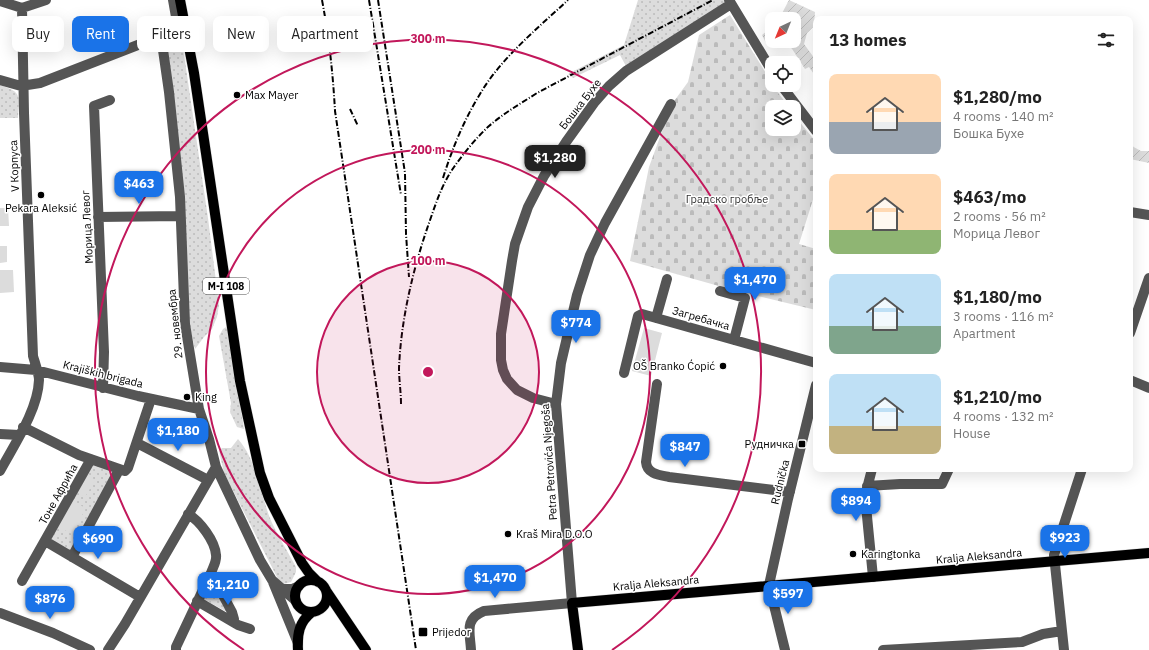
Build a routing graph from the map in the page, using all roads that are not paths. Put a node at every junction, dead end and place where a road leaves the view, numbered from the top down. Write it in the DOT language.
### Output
graph roads {
  1 [pos="46,0"];
  2 [pos="173,0"];
  3 [pos="180,0"];
  4 [pos="0,2"];
  5 [pos="730,2"];
  6 [pos="22,8"];
  7 [pos="176,16"];
  8 [pos="181,16"];
  9 [pos="137,45"];
  10 [pos="163,52"];
  11 [pos="186,52"];
  12 [pos="765,60"];
  13 [pos="0,80"];
  14 [pos="24,86"];
  15 [pos="786,92"];
  16 [pos="110,100"];
  17 [pos="671,104"];
  18 [pos="813,127"];
  19 [pos="1133,212"];
  20 [pos="1149,215"];
  21 [pos="180,216"];
  22 [pos="98,217"];
  23 [pos="1149,278"];
  24 [pos="667,279"];
  25 [pos="720,291"];
  26 [pos="1145,307"];
  27 [pos="656,318"];
  28 [pos="1133,329"];
  29 [pos="734,340"];
  30 [pos="813,362"];
  31 [pos="0,367"];
  32 [pos="36,370"];
  33 [pos="624,373"];
  34 [pos="1133,381"];
  35 [pos="657,384"];
  36 [pos="103,388"];
  37 [pos="1149,388"];
  38 [pos="813,397"];
  39 [pos="151,399"];
  40 [pos="556,404"];
  41 [pos="199,409"];
  42 [pos="21,431"];
  43 [pos="0,434"];
  44 [pos="137,443"];
  45 [pos="91,460"];
  46 [pos="216,467"];
  47 [pos="119,470"];
  48 [pos="0,471"];
  49 [pos="871,472"];
  50 [pos="948,472"];
  51 [pos="1081,472"];
  52 [pos="208,480"];
  53 [pos="867,486"];
  54 [pos="790,492"];
  55 [pos="188,514"];
  56 [pos="46,541"];
  57 [pos="1149,553"];
  58 [pos="72,557"];
  59 [pos="1054,562"];
  60 [pos="302,563"];
  61 [pos="211,573"];
  62 [pos="873,577"];
  63 [pos="272,580"];
  64 [pos="22,581"];
  65 [pos="318,582"];
  66 [pos="301,584"];
  67 [pos="769,585"];
  68 [pos="284,589"];
  69 [pos="327,592"];
  70 [pos="140,597"];
  71 [pos="197,601"];
  72 [pos="297,603"];
  73 [pos="572,603"];
  74 [pos="322,609"];
  75 [pos="312,612"];
  76 [pos="0,613"];
  77 [pos="342,615"];
  78 [pos="233,622"];
  79 [pos="300,626"];
  80 [pos="250,629"];
  81 [pos="1062,631"];
  82 [pos="298,646"];
  83 [pos="90,650"];
  84 [pos="108,650"];
  85 [pos="176,650"];
  86 [pos="366,650"];
  87 [pos="472,650"];
  88 [pos="578,650"];
  89 [pos="785,650"];
  90 [pos="883,650"];
  91 [pos="1064,650"];
  1 -- 6 [label="street"];
  2 -- 7 [label="street"];
  3 -- 8 [label="main road, M-I 108"];
  4 -- 6 [label="street"];
  5 -- 12 [label="street"];
  5 -- 40 [label="street, Бошка Бухе"];
  6 -- 14 [label="street, V Корпуса"];
  9 -- 14 [label="street"];
  10 -- 21 [label="street, 29. новембра"];
  11 -- 60 [label="main road, M-I 108"];
  13 -- 14 [label="street"];
  14 -- 32 [label="street, V Корпуса"];
  15 -- 18 [label="street"];
  16 -- 22 [label="street, Морица Левог"];
  17 -- 40 [label="street, Petra Petrovića Njegoša"];
  19 -- 20 [label="street"];
  21 -- 22 [label="street"];
  21 -- 41 [label="street, 29. новембра"];
  22 -- 36 [label="street, Морица Левог"];
  23 -- 26 [label="street"];
  24 -- 27 [label="street"];
  25 -- 29 [label="street"];
  26 -- 28 [label="street"];
  27 -- 29 [label="street, Загребачка"];
  27 -- 33 [label="street, Загребачка"];
  29 -- 30 [label="street, Загребачка"];
  31 -- 32 [label="street, Krajiških brigada"];
  32 -- 36 [label="street, Krajiških brigada"];
  32 -- 42 [label="street, V Корпуса"];
  34 -- 37 [label="street"];
  35 -- 54 [label="street"];
  36 -- 39 [label="street, Krajiških brigada"];
  38 -- 54 [label="street, Rudnička"];
  39 -- 41 [label="street, Krajiških brigada"];
  39 -- 44 [label="street"];
  40 -- 73 [label="street, Petra Petrovića Njegoša"];
  41 -- 46 [label="street, 29. новембра"];
  42 -- 43 [label="street"];
  42 -- 45 [label="street"];
  42 -- 48 [label="street, V Корпуса"];
  44 -- 47 [label="street"];
  44 -- 52 [label="street"];
  45 -- 47 [label="street"];
  45 -- 56 [label="street, Тоне Афрића"];
  46 -- 52 [label="street"];
  46 -- 63 [label="street, 29. новембра"];
  47 -- 58 [label="street"];
  49 -- 53 [label="street"];
  50 -- 53 [label="street"];
  51 -- 59 [label="street"];
  52 -- 55 [label="street"];
  53 -- 62 [label="street"];
  54 -- 67 [label="street, Rudnička"];
  55 -- 61 [label="street"];
  55 -- 70 [label="street"];
  56 -- 58 [label="street, Тоне Афрића"];
  56 -- 64 [label="street, Тоне Афрића"];
  57 -- 59 [label="main road, Kralja Aleksandra"];
  58 -- 70 [label="street, Тоне Афрића"];
  59 -- 62 [label="main road, Kralja Aleksandra"];
  59 -- 81 [label="street"];
  60 -- 65 [label="main road, M-I 108"];
  60 -- 66 [label="main road, M-I 108"];
  61 -- 71 [label="street"];
  61 -- 78 [label="street"];
  62 -- 67 [label="main road, Kralja Aleksandra"];
  63 -- 68 [label="street, 29. новембра"];
  63 -- 82 [label="street"];
  65 -- 66 [label="main road"];
  65 -- 69 [label="main road, M-I 108"];
  66 -- 68 [label="street"];
  66 -- 72 [label="main road, M-I 108"];
  67 -- 73 [label="main road, Kralja Aleksandra"];
  67 -- 89 [label="street"];
  68 -- 72 [label="street, 29. новембра"];
  69 -- 74 [label="main road"];
  69 -- 77 [label="main road, M-I 108"];
  70 -- 84 [label="street"];
  71 -- 78 [label="street"];
  71 -- 85 [label="street"];
  72 -- 75 [label="main road"];
  72 -- 79 [label="main road"];
  73 -- 87 [label="street"];
  73 -- 88 [label="main road, Petra Petrovića Njegoša"];
  74 -- 75 [label="main road"];
  74 -- 77 [label="main road"];
  75 -- 79 [label="main road"];
  76 -- 83 [label="street"];
  77 -- 86 [label="main road, M-I 108"];
  78 -- 80 [label="street"];
  79 -- 82 [label="main road"];
  81 -- 90 [label="street"];
  81 -- 91 [label="street"];
}
